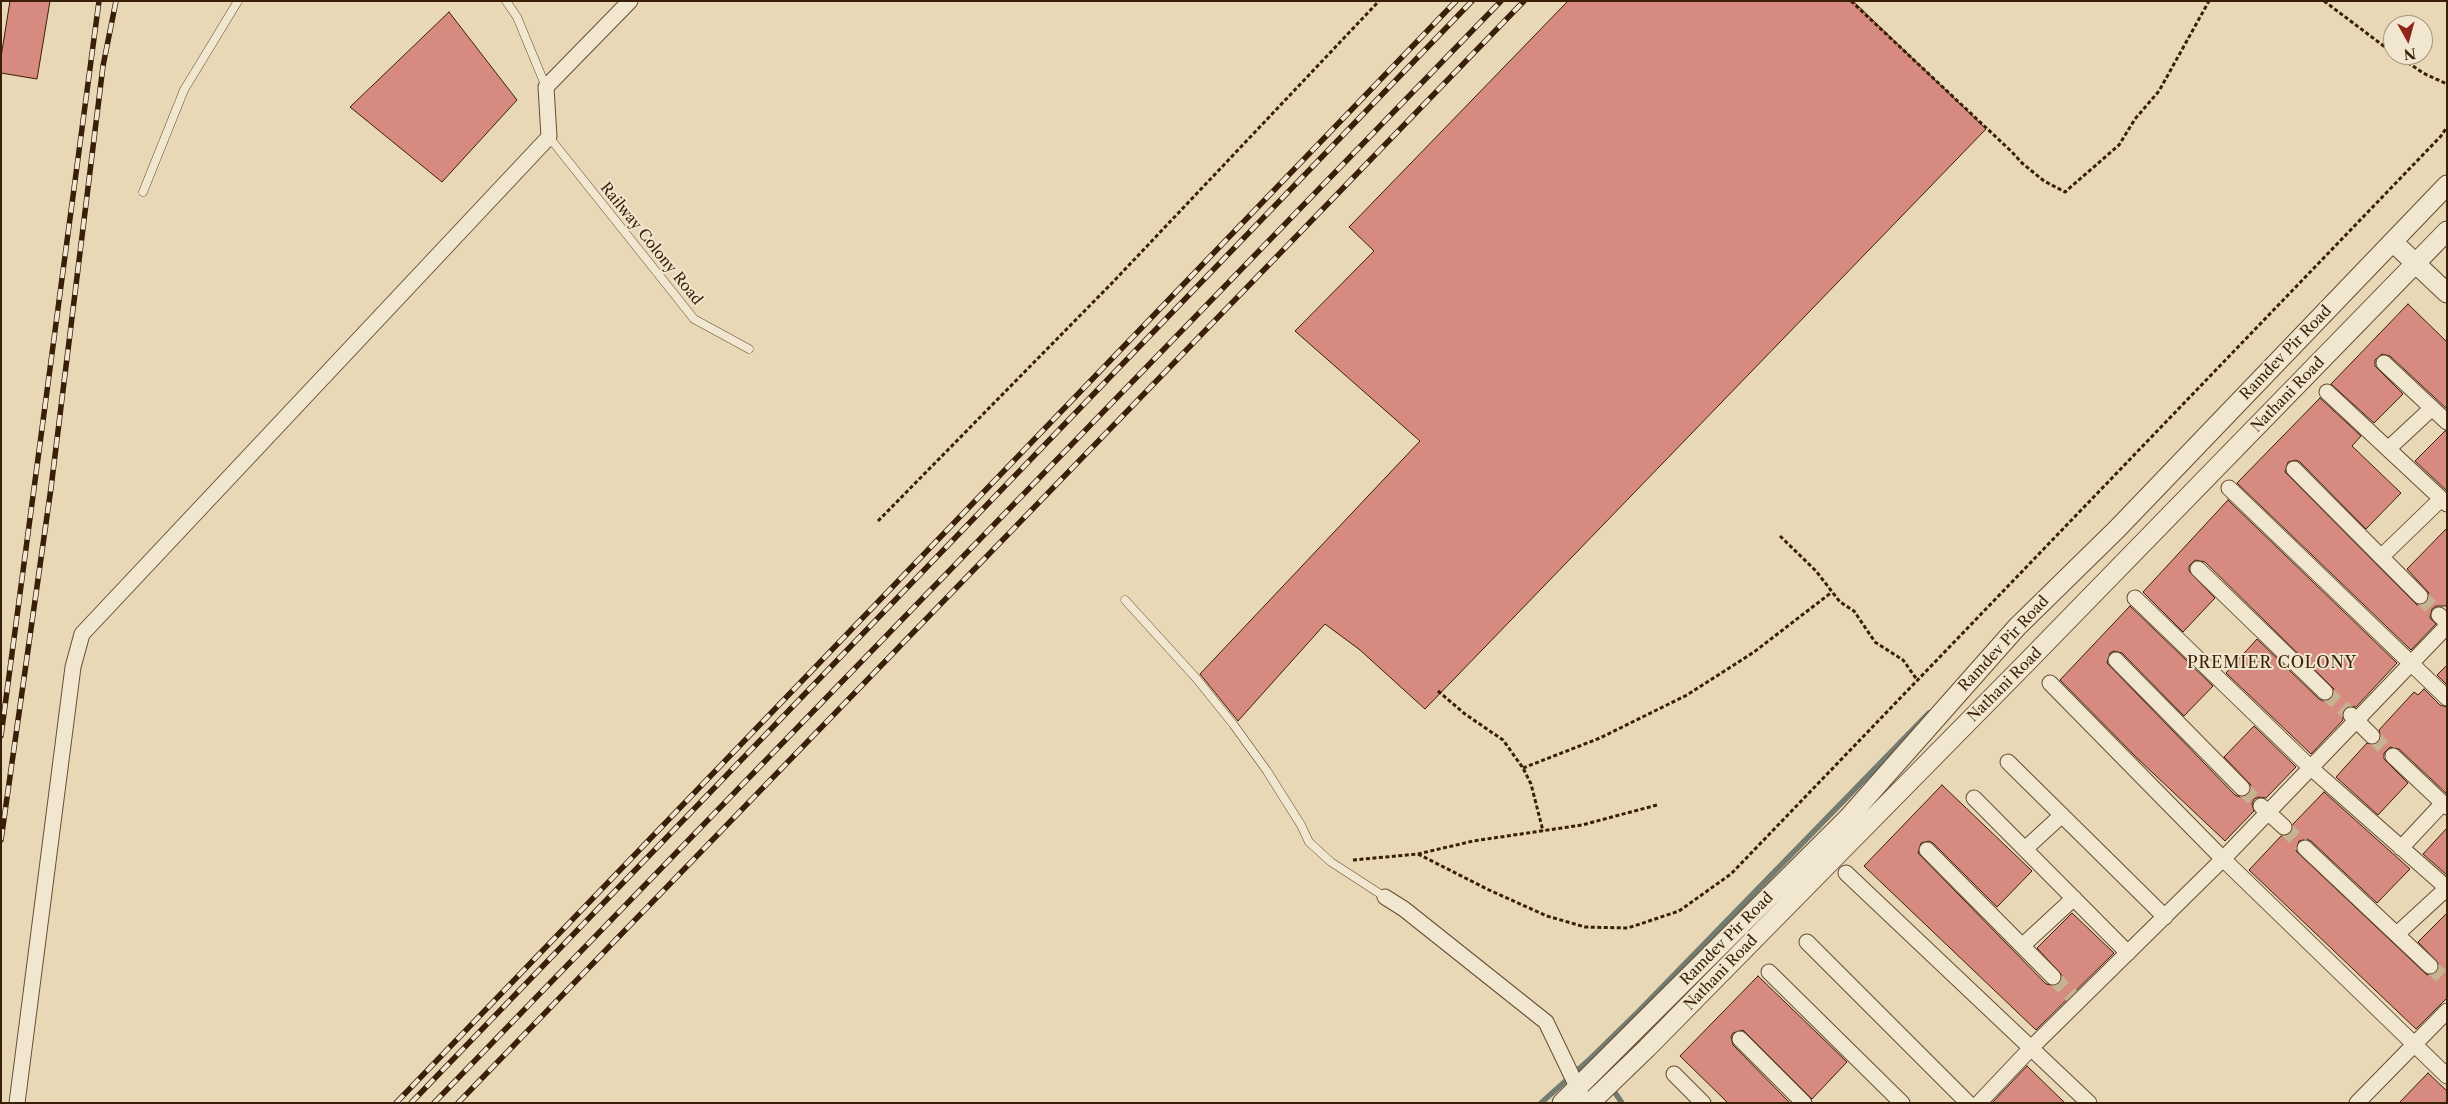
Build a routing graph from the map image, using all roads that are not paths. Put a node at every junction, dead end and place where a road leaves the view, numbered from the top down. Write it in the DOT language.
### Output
graph roads {
  1 [pos="238,1"];
  2 [pos="506,1"];
  3 [pos="630,1"];
  4 [pos="546,87"];
  5 [pos="549,138"];
  6 [pos="2447,185"];
  7 [pos="143,192"];
  8 [pos="2447,231"];
  9 [pos="2393,242"];
  10 [pos="2417,263"];
  11 [pos="2447,293"];
  12 [pos="749,349"];
  13 [pos="2384,363"];
  14 [pos="2327,392"];
  15 [pos="2432,408"];
  16 [pos="2447,422"];
  17 [pos="2193,450"];
  18 [pos="2388,450"];
  19 [pos="2294,469"];
  20 [pos="2214,470"];
  21 [pos="2229,488"];
  22 [pos="2444,501"];
  23 [pos="2381,557"];
  24 [pos="2198,570"];
  25 [pos="2420,596"];
  26 [pos="2135,598"];
  27 [pos="1125,600"];
  28 [pos="2444,621"];
  29 [pos="2005,640"];
  30 [pos="2116,660"];
  31 [pos="2028,662"];
  32 [pos="2411,663"];
  33 [pos="2050,683"];
  34 [pos="2325,692"];
  35 [pos="2447,698"];
  36 [pos="2354,718"];
  37 [pos="2372,736"];
  38 [pos="2393,756"];
  39 [pos="2008,762"];
  40 [pos="2311,768"];
  41 [pos="2242,788"];
  42 [pos="1974,798"];
  43 [pos="2445,805"];
  44 [pos="2265,809"];
  45 [pos="2062,815"];
  46 [pos="2284,827"];
  47 [pos="2305,848"];
  48 [pos="2401,848"];
  49 [pos="2025,849"];
  50 [pos="1927,850"];
  51 [pos="1825,854"];
  52 [pos="2223,860"];
  53 [pos="1846,873"];
  54 [pos="2447,888"];
  55 [pos="1385,896"];
  56 [pos="2074,898"];
  57 [pos="2165,917"];
  58 [pos="2397,934"];
  59 [pos="1807,942"];
  60 [pos="2022,946"];
  61 [pos="2128,953"];
  62 [pos="2430,966"];
  63 [pos="1769,972"];
  64 [pos="2053,977"];
  65 [pos="2447,1011"];
  66 [pos="1740,1039"];
  67 [pos="2414,1044"];
  68 [pos="2032,1048"];
  69 [pos="1674,1074"];
  70 [pos="2447,1076"];
  71 [pos="1581,1095"];
  72 [pos="1596,1097"];
  73 [pos="17,1103"];
  74 [pos="1562,1103"];
  75 [pos="1703,1103"];
  76 [pos="1804,1103"];
  77 [pos="1902,1103"];
  78 [pos="1968,1103"];
  79 [pos="1979,1103"];
  80 [pos="2089,1103"];
  81 [pos="2356,1103"];
  1 -- 7 [label="lane"];
  2 -- 4 [label="lane"];
  3 -- 4 [label="street"];
  4 -- 5 [label="street"];
  5 -- 12 [label="lane, Railway Colony Road"];
  5 -- 73 [label="street"];
  6 -- 9 [label="street, Ramdev Pir Road"];
  8 -- 10 [label="street, Nathani Road"];
  9 -- 10 [label="street"];
  9 -- 17 [label="street, Ramdev Pir Road"];
  10 -- 11 [label="street"];
  10 -- 20 [label="street, Nathani Road"];
  13 -- 15 [label="street"];
  14 -- 18 [label="street"];
  15 -- 16 [label="street"];
  15 -- 18 [label="street"];
  17 -- 20 [label="street"];
  17 -- 29 [label="street, Ramdev Pir Road"];
  18 -- 22 [label="street"];
  19 -- 23 [label="street"];
  20 -- 31 [label="street, Nathani Road"];
  21 -- 32 [label="street"];
  22 -- 23 [label="street"];
  23 -- 25 [label="street"];
  24 -- 34 [label="street"];
  26 -- 40 [label="street"];
  27 -- 55 [label="lane"];
  28 -- 32 [label="street"];
  29 -- 31 [label="street"];
  29 -- 51 [label="street, Ramdev Pir Road"];
  30 -- 41 [label="street"];
  31 -- 51 [label="street, Nathani Road"];
  32 -- 35 [label="street"];
  32 -- 36 [label="street"];
  33 -- 52 [label="street"];
  36 -- 37 [label="street"];
  36 -- 40 [label="street"];
  38 -- 43 [label="street"];
  39 -- 45 [label="street"];
  40 -- 44 [label="street"];
  40 -- 48 [label="street"];
  42 -- 49 [label="street"];
  43 -- 48 [label="street"];
  44 -- 46 [label="street"];
  44 -- 52 [label="street"];
  45 -- 49 [label="street"];
  45 -- 57 [label="street"];
  47 -- 58 [label="street"];
  48 -- 54 [label="street"];
  49 -- 56 [label="street"];
  50 -- 60 [label="street"];
  51 -- 71 [label="street, Ramdev Pir Road"];
  51 -- 72 [label="street, Nathani Road"];
  52 -- 57 [label="street"];
  52 -- 67 [label="street"];
  53 -- 68 [label="street"];
  54 -- 58 [label="street"];
  55 -- 71 [label="street"];
  56 -- 60 [label="street"];
  56 -- 61 [label="street"];
  57 -- 61 [label="street"];
  58 -- 62 [label="street"];
  59 -- 78 [label="street"];
  60 -- 64 [label="street"];
  61 -- 68 [label="street"];
  63 -- 77 [label="street"];
  65 -- 67 [label="street"];
  66 -- 76 [label="street"];
  67 -- 70 [label="street"];
  67 -- 81 [label="street"];
  68 -- 79 [label="street"];
  68 -- 80 [label="street"];
  69 -- 75 [label="street"];
  71 -- 74 [label="street, Ramdev Pir Road"];
}
